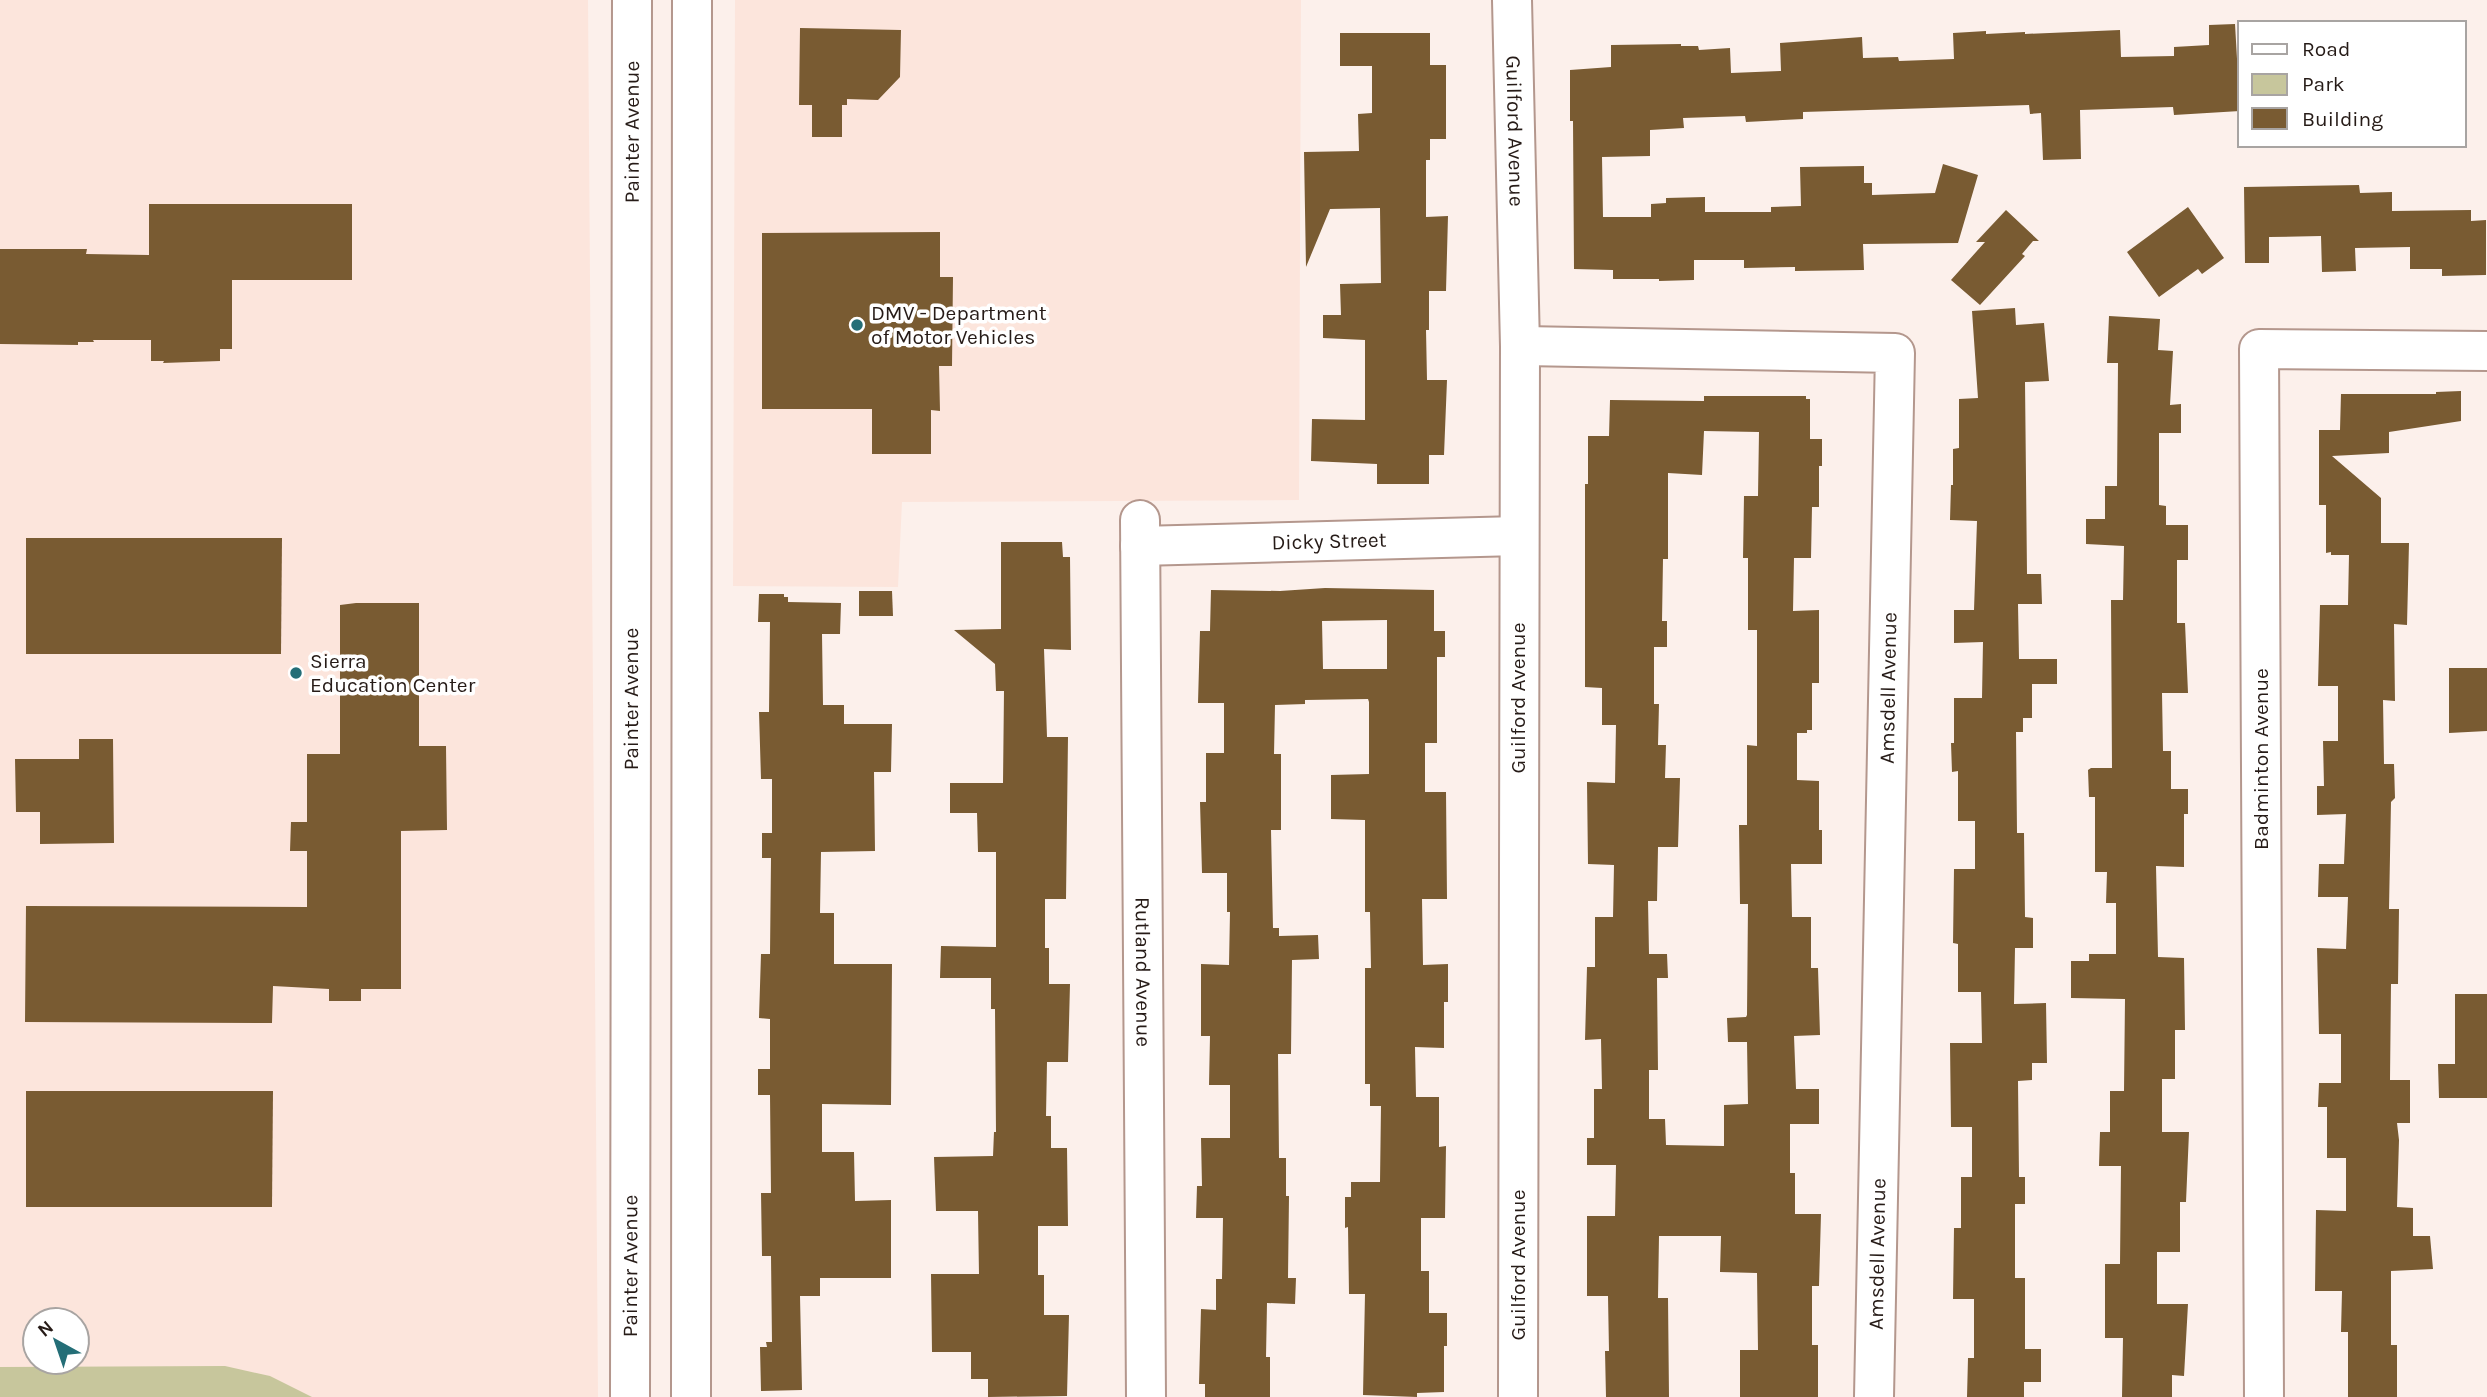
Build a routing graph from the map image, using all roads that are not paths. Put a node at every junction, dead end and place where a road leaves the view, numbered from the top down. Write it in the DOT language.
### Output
graph roads {
  1 [pos="632,0"];
  2 [pos="692,0"];
  3 [pos="1512,0"];
  4 [pos="1520,346"];
  5 [pos="2487,351"];
  6 [pos="1140,533"];
  7 [pos="1518,536"];
  8 [pos="691,1258"];
  9 [pos="631,1259"];
  10 [pos="631,1397"];
  11 [pos="691,1397"];
  12 [pos="1146,1397"];
  13 [pos="1518,1397"];
  14 [pos="1874,1397"];
  15 [pos="2264,1397"];
  1 -- 9 [label="street, Painter Avenue"];
  2 -- 8 [label="street"];
  3 -- 4 [label="street, Guilford Avenue"];
  4 -- 7 [label="street, Guilford Avenue"];
  4 -- 14 [label="street, Amsdell Avenue"];
  5 -- 15 [label="street, Badminton Avenue"];
  6 -- 7 [label="street, Dicky Street"];
  6 -- 12 [label="street, Rutland Avenue"];
  7 -- 13 [label="street, Guilford Avenue"];
  8 -- 9 [label="street"];
  8 -- 11 [label="street"];
  9 -- 10 [label="street, Painter Avenue"];
}
